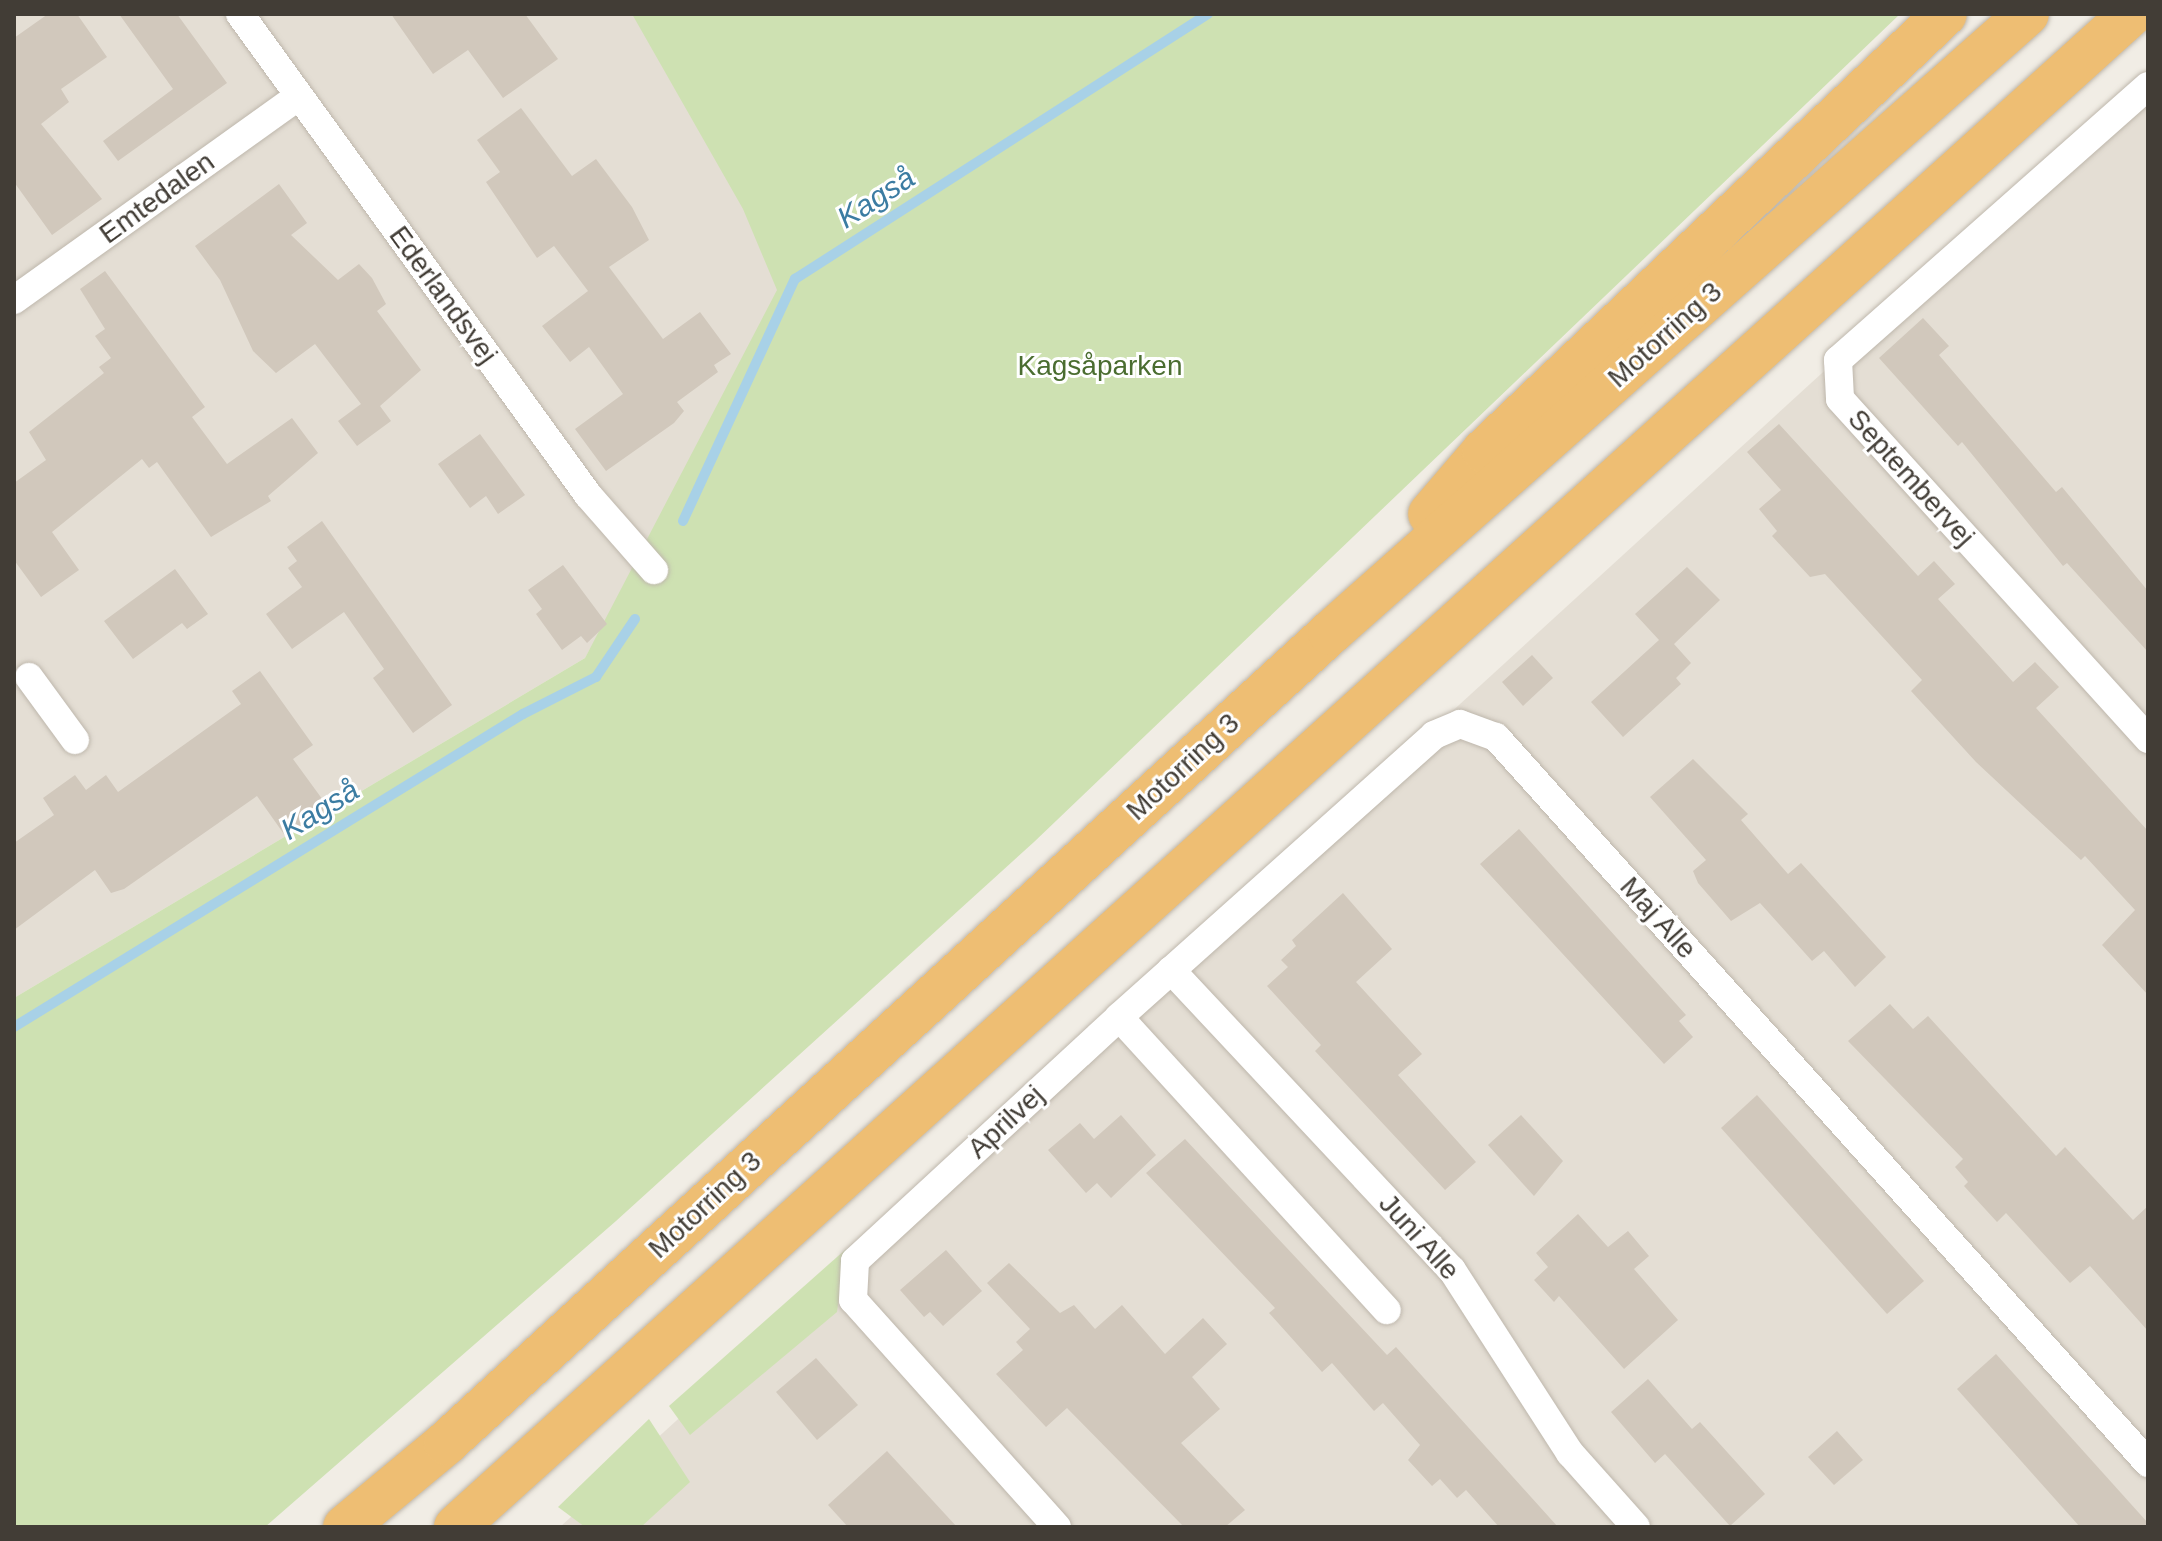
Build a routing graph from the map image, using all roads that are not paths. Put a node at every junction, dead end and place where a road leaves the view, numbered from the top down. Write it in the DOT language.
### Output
graph roads {
  1 [pos="240,14"];
  2 [pos="1945,14"];
  3 [pos="2027,14"];
  4 [pos="2131,14"];
  5 [pos="2148,86"];
  6 [pos="299,96"];
  7 [pos="14,300"];
  8 [pos="654,570"];
  9 [pos="1330,633"];
  10 [pos="19,673"];
  11 [pos="2148,739"];
  12 [pos="75,740"];
  13 [pos="1171,970"];
  14 [pos="1119,1017"];
  15 [pos="1387,1310"];
  16 [pos="2148,1463"];
  17 [pos="345,1527"];
  18 [pos="456,1527"];
  19 [pos="1057,1527"];
  20 [pos="1636,1527"];
  1 -- 6 [label="street, Ederlandsvej"];
  2 -- 9 [label="highway"];
  3 -- 9 [label="highway, Motorring 3"];
  4 -- 18 [label="highway"];
  5 -- 11 [label="street, Septembervej"];
  6 -- 7 [label="street, Emtedalen"];
  6 -- 8 [label="street, Ederlandsvej"];
  9 -- 17 [label="highway, Motorring 3"];
  10 -- 12 [label="street"];
  13 -- 14 [label="street, Maj Alle"];
  13 -- 16 [label="street, Maj Alle"];
  13 -- 20 [label="street, Juni Alle"];
  14 -- 15 [label="street"];
  14 -- 19 [label="street, Aprilvej"];
}
